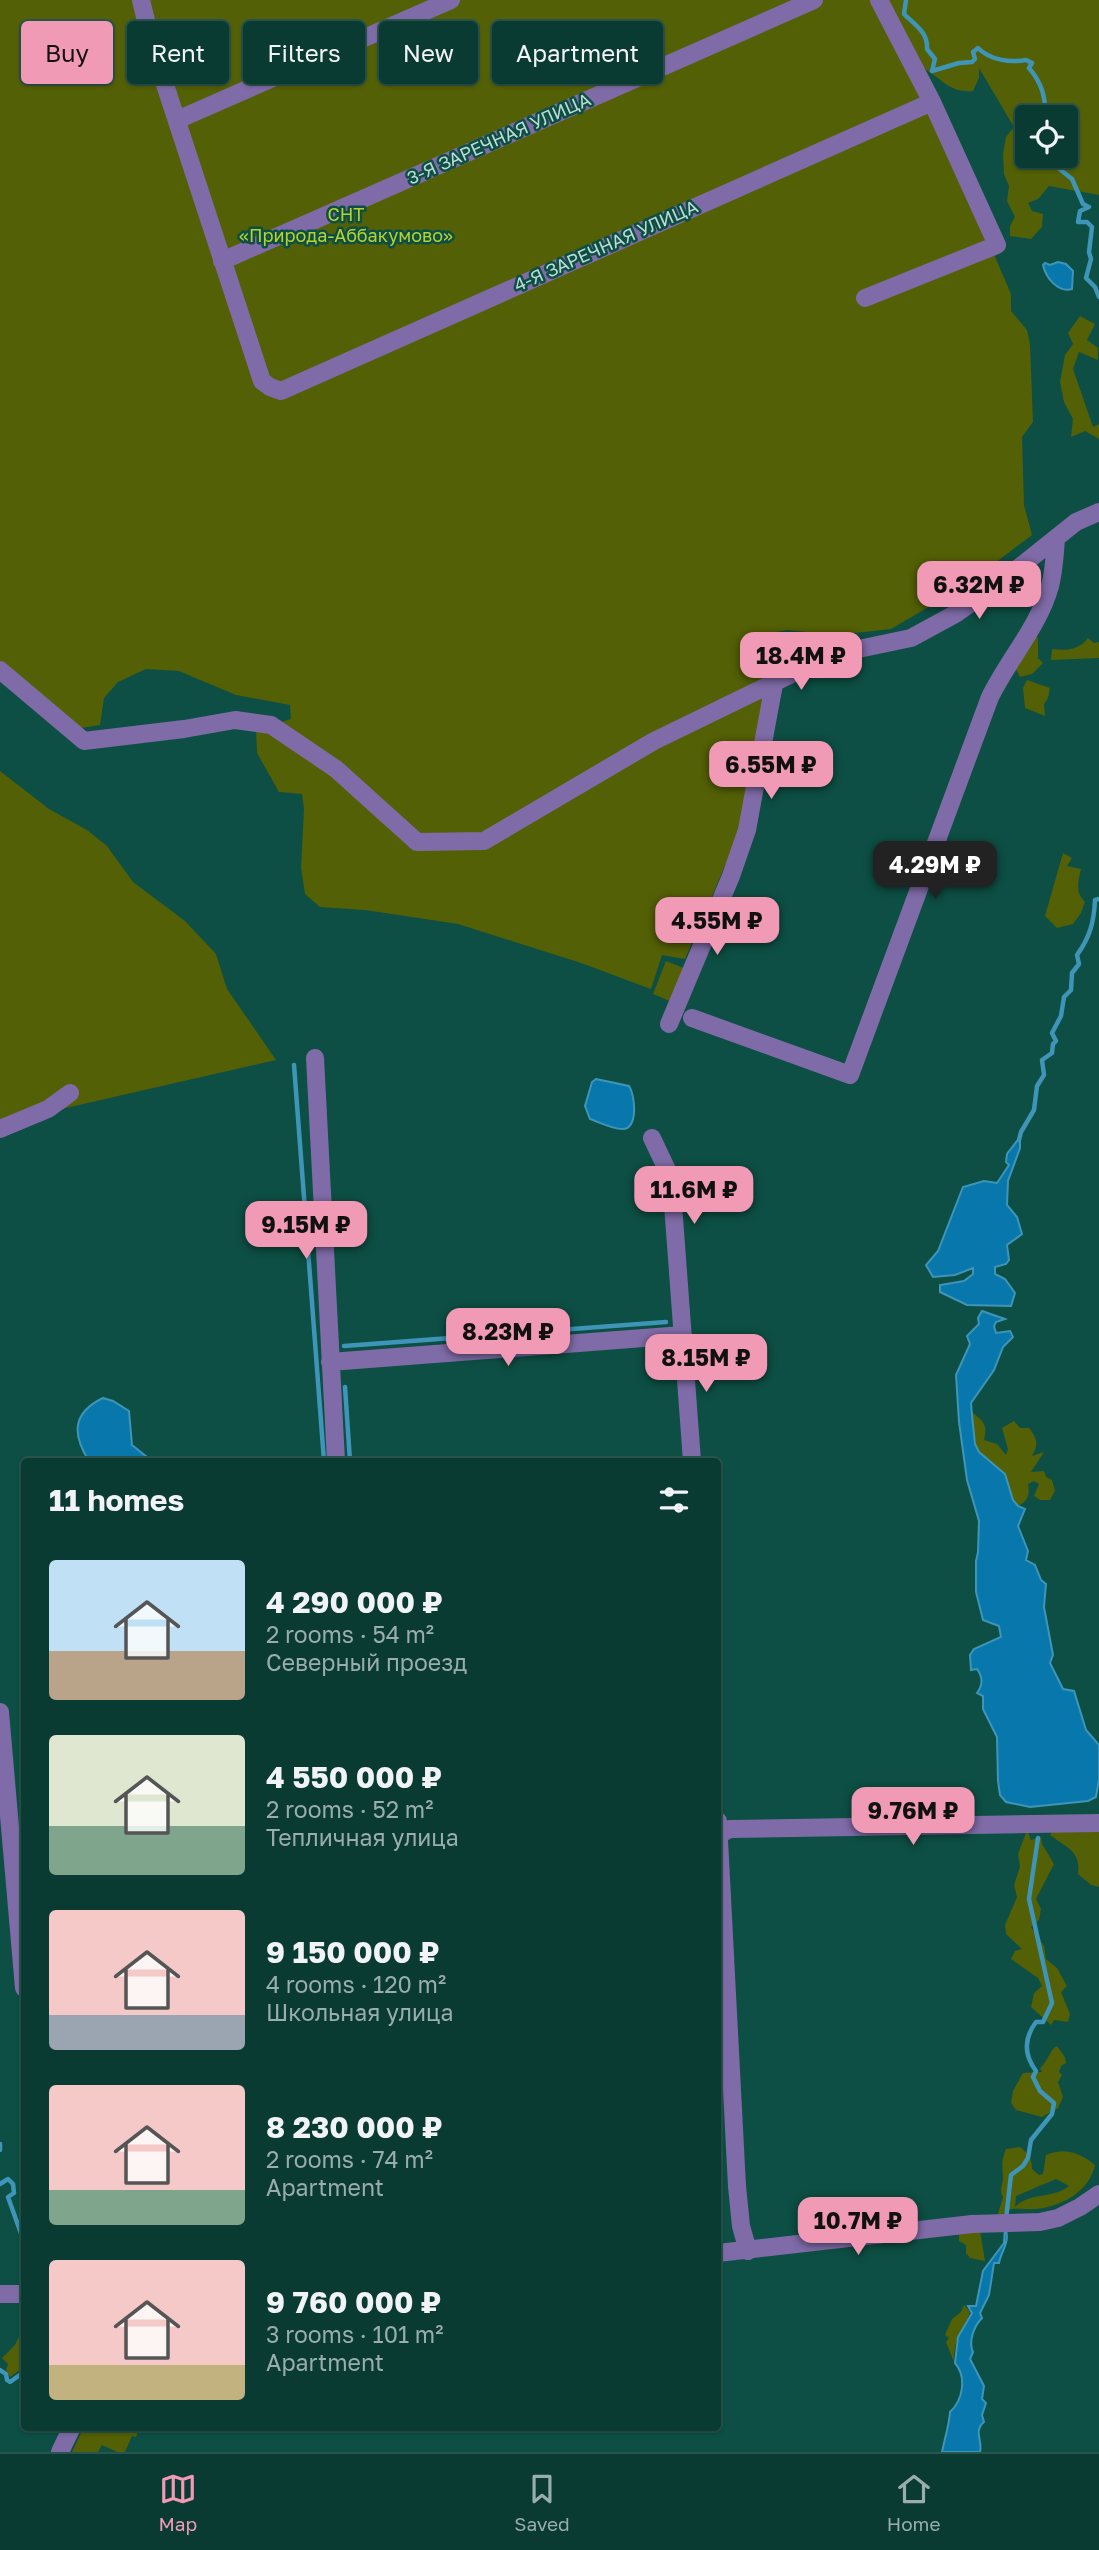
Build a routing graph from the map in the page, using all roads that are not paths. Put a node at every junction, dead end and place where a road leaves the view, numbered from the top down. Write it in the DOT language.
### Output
graph roads {
  1 [pos="141,0"];
  2 [pos="451,0"];
  3 [pos="814,0"];
  4 [pos="879,0"];
  5 [pos="932,102"];
  6 [pos="177,120"];
  7 [pos="222,261"];
  8 [pos="865,298"];
  9 [pos="1099,512"];
  10 [pos="1056,538"];
  11 [pos="0,670"];
  12 [pos="774,684"];
  13 [pos="692,1018"];
  14 [pos="669,1024"];
  15 [pos="315,1058"];
  16 [pos="70,1093"];
  17 [pos="0,1129"];
  18 [pos="652,1138"];
  19 [pos="682,1335"];
  20 [pos="330,1362"];
  21 [pos="336,1458"];
  22 [pos="692,1458"];
  23 [pos="0,1712"];
  24 [pos="1,1740"];
  25 [pos="1099,1824"];
  26 [pos="721,1830"];
  27 [pos="19,1878"];
  28 [pos="721,1886"];
  29 [pos="21,1922"];
  30 [pos="1099,2194"];
  31 [pos="748,2251"];
  32 [pos="721,2253"];
  33 [pos="0,2294"];
  34 [pos="21,2294"];
  35 [pos="70,2431"];
  36 [pos="60,2452"];
  1 -- 6 [label="street"];
  2 -- 6 [label="street"];
  3 -- 7 [label="street, 3-Я ЗАРЕЧНАЯ УЛИЦА"];
  4 -- 5 [label="street"];
  5 -- 7 [label="street, 4-Я ЗАРЕЧНАЯ УЛИЦА"];
  5 -- 8 [label="street"];
  6 -- 7 [label="street"];
  9 -- 10 [label="street"];
  10 -- 12 [label="street"];
  10 -- 13 [label="street"];
  11 -- 12 [label="street"];
  12 -- 14 [label="street"];
  15 -- 20 [label="street"];
  16 -- 17 [label="street"];
  18 -- 19 [label="street"];
  19 -- 20 [label="street"];
  19 -- 22 [label="street"];
  20 -- 21 [label="street"];
  23 -- 24 [label="street"];
  24 -- 27 [label="street"];
  25 -- 26 [label="street"];
  27 -- 29 [label="street"];
  28 -- 31 [label="street"];
  30 -- 31 [label="street"];
  31 -- 32 [label="street"];
  33 -- 34 [label="street"];
  35 -- 36 [label="street"];
}
